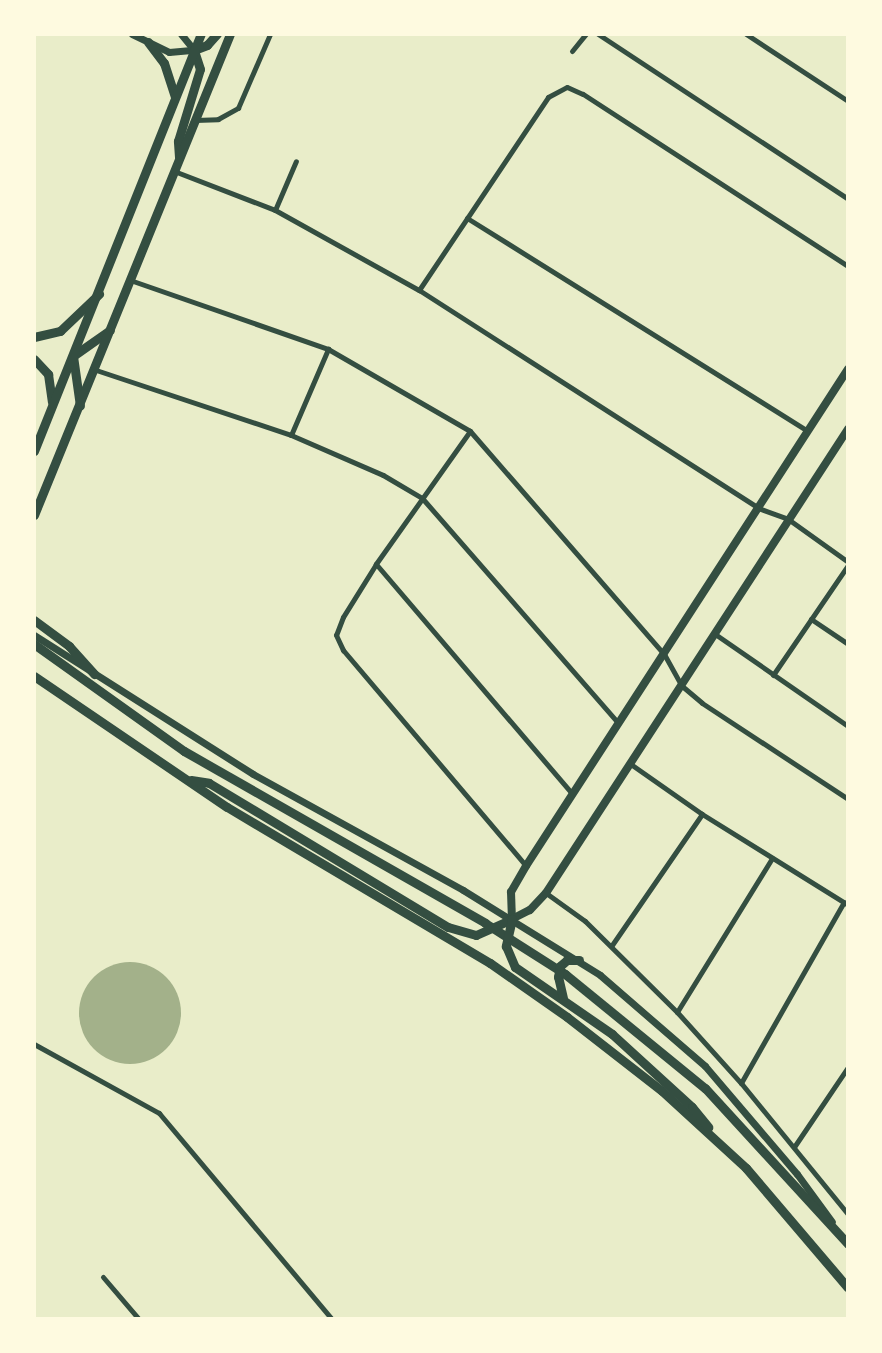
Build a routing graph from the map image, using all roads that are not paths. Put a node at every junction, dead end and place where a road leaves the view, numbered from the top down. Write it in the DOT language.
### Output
graph roads {
  1 [pos="132,34"];
  2 [pos="181,34"];
  3 [pos="201,34"];
  4 [pos="218,34"];
  5 [pos="230,34"];
  6 [pos="270,34"];
  7 [pos="586,34"];
  8 [pos="598,34"];
  9 [pos="746,34"];
  10 [pos="148,42"];
  11 [pos="194,50"];
  12 [pos="572,51"];
  13 [pos="175,96"];
  14 [pos="848,101"];
  15 [pos="195,120"];
  16 [pos="179,158"];
  17 [pos="296,161"];
  18 [pos="174,171"];
  19 [pos="848,199"];
  20 [pos="275,210"];
  21 [pos="467,218"];
  22 [pos="848,266"];
  23 [pos="130,280"];
  24 [pos="419,290"];
  25 [pos="99,294"];
  26 [pos="112,328"];
  27 [pos="34,337"];
  28 [pos="328,349"];
  29 [pos="73,356"];
  30 [pos="34,359"];
  31 [pos="848,369"];
  32 [pos="96,370"];
  33 [pos="52,406"];
  34 [pos="80,408"];
  35 [pos="848,429"];
  36 [pos="470,431"];
  37 [pos="808,431"];
  38 [pos="291,435"];
  39 [pos="34,451"];
  40 [pos="422,498"];
  41 [pos="758,508"];
  42 [pos="34,515"];
  43 [pos="788,519"];
  44 [pos="376,564"];
  45 [pos="848,564"];
  46 [pos="811,619"];
  47 [pos="34,620"];
  48 [pos="715,634"];
  49 [pos="34,635"];
  50 [pos="34,644"];
  51 [pos="848,644"];
  52 [pos="664,654"];
  53 [pos="94,674"];
  54 [pos="773,675"];
  55 [pos="35,676"];
  56 [pos="682,686"];
  57 [pos="618,723"];
  58 [pos="848,726"];
  59 [pos="632,765"];
  60 [pos="191,780"];
  61 [pos="571,792"];
  62 [pos="848,799"];
  63 [pos="702,814"];
  64 [pos="772,858"];
  65 [pos="526,866"];
  66 [pos="546,893"];
  67 [pos="846,904"];
  68 [pos="512,919"];
  69 [pos="612,945"];
  70 [pos="579,960"];
  71 [pos="563,998"];
  72 [pos="677,1012"];
  73 [pos="34,1044"];
  74 [pos="848,1067"];
  75 [pos="741,1083"];
  76 [pos="722,1146"];
  77 [pos="794,1148"];
  78 [pos="848,1214"];
  79 [pos="845,1241"];
  80 [pos="103,1277"];
  81 [pos="848,1288"];
  82 [pos="326,1313"];
  83 [pos="138,1318"];
  84 [pos="319,1318"];
  85 [pos="331,1318"];
  1 -- 10 [label="street"];
  2 -- 11 [label="street"];
  3 -- 11 [label="main road"];
  4 -- 11 [label="main road"];
  5 -- 15 [label="main road"];
  6 -- 15 [label="street"];
  7 -- 12 [label="street"];
  8 -- 19 [label="street"];
  9 -- 14 [label="street"];
  10 -- 11 [label="street"];
  10 -- 13 [label="main road"];
  11 -- 13 [label="main road"];
  11 -- 16 [label="main road"];
  13 -- 25 [label="main road"];
  15 -- 16 [label="main road"];
  16 -- 18 [label="main road"];
  17 -- 20 [label="street"];
  18 -- 20 [label="street"];
  18 -- 23 [label="main road"];
  20 -- 24 [label="street"];
  21 -- 22 [label="street"];
  21 -- 24 [label="street"];
  21 -- 37 [label="street"];
  23 -- 26 [label="main road"];
  23 -- 28 [label="street"];
  24 -- 41 [label="street"];
  25 -- 27 [label="main road"];
  25 -- 29 [label="main road"];
  26 -- 29 [label="main road"];
  26 -- 32 [label="main road"];
  28 -- 36 [label="street"];
  28 -- 38 [label="street"];
  29 -- 33 [label="main road"];
  29 -- 34 [label="main road"];
  30 -- 33 [label="main road"];
  31 -- 37 [label="main road"];
  32 -- 34 [label="main road"];
  32 -- 38 [label="street"];
  33 -- 39 [label="main road"];
  34 -- 42 [label="main road"];
  35 -- 43 [label="main road"];
  36 -- 40 [label="street"];
  36 -- 52 [label="street"];
  37 -- 41 [label="main road"];
  38 -- 40 [label="street"];
  40 -- 44 [label="street"];
  40 -- 57 [label="street"];
  41 -- 43 [label="street"];
  41 -- 52 [label="main road"];
  43 -- 45 [label="street"];
  43 -- 48 [label="main road"];
  44 -- 61 [label="street"];
  44 -- 65 [label="street"];
  45 -- 46 [label="street"];
  46 -- 51 [label="street"];
  46 -- 54 [label="street"];
  47 -- 53 [label="main road"];
  48 -- 54 [label="street"];
  48 -- 56 [label="main road"];
  49 -- 53 [label="street"];
  50 -- 79 [label="main road"];
  52 -- 56 [label="street"];
  52 -- 57 [label="main road"];
  53 -- 68 [label="street"];
  54 -- 58 [label="street"];
  55 -- 60 [label="main road"];
  56 -- 59 [label="main road"];
  56 -- 62 [label="street"];
  57 -- 61 [label="main road"];
  59 -- 63 [label="street"];
  59 -- 66 [label="main road"];
  60 -- 68 [label="main road"];
  60 -- 76 [label="main road"];
  61 -- 65 [label="main road"];
  63 -- 64 [label="street"];
  63 -- 69 [label="street"];
  64 -- 67 [label="street"];
  64 -- 72 [label="street"];
  65 -- 68 [label="main road"];
  66 -- 68 [label="main road"];
  66 -- 69 [label="street"];
  67 -- 75 [label="street"];
  68 -- 70 [label="street"];
  68 -- 71 [label="main road"];
  69 -- 72 [label="street"];
  70 -- 71 [label="main road"];
  70 -- 79 [label="street"];
  71 -- 76 [label="main road"];
  72 -- 75 [label="street"];
  73 -- 82 [label="street"];
  74 -- 77 [label="street"];
  75 -- 77 [label="street"];
  76 -- 81 [label="main road"];
  77 -- 78 [label="street"];
  80 -- 83 [label="street"];
  82 -- 84 [label="street"];
  82 -- 85 [label="street"];
}
